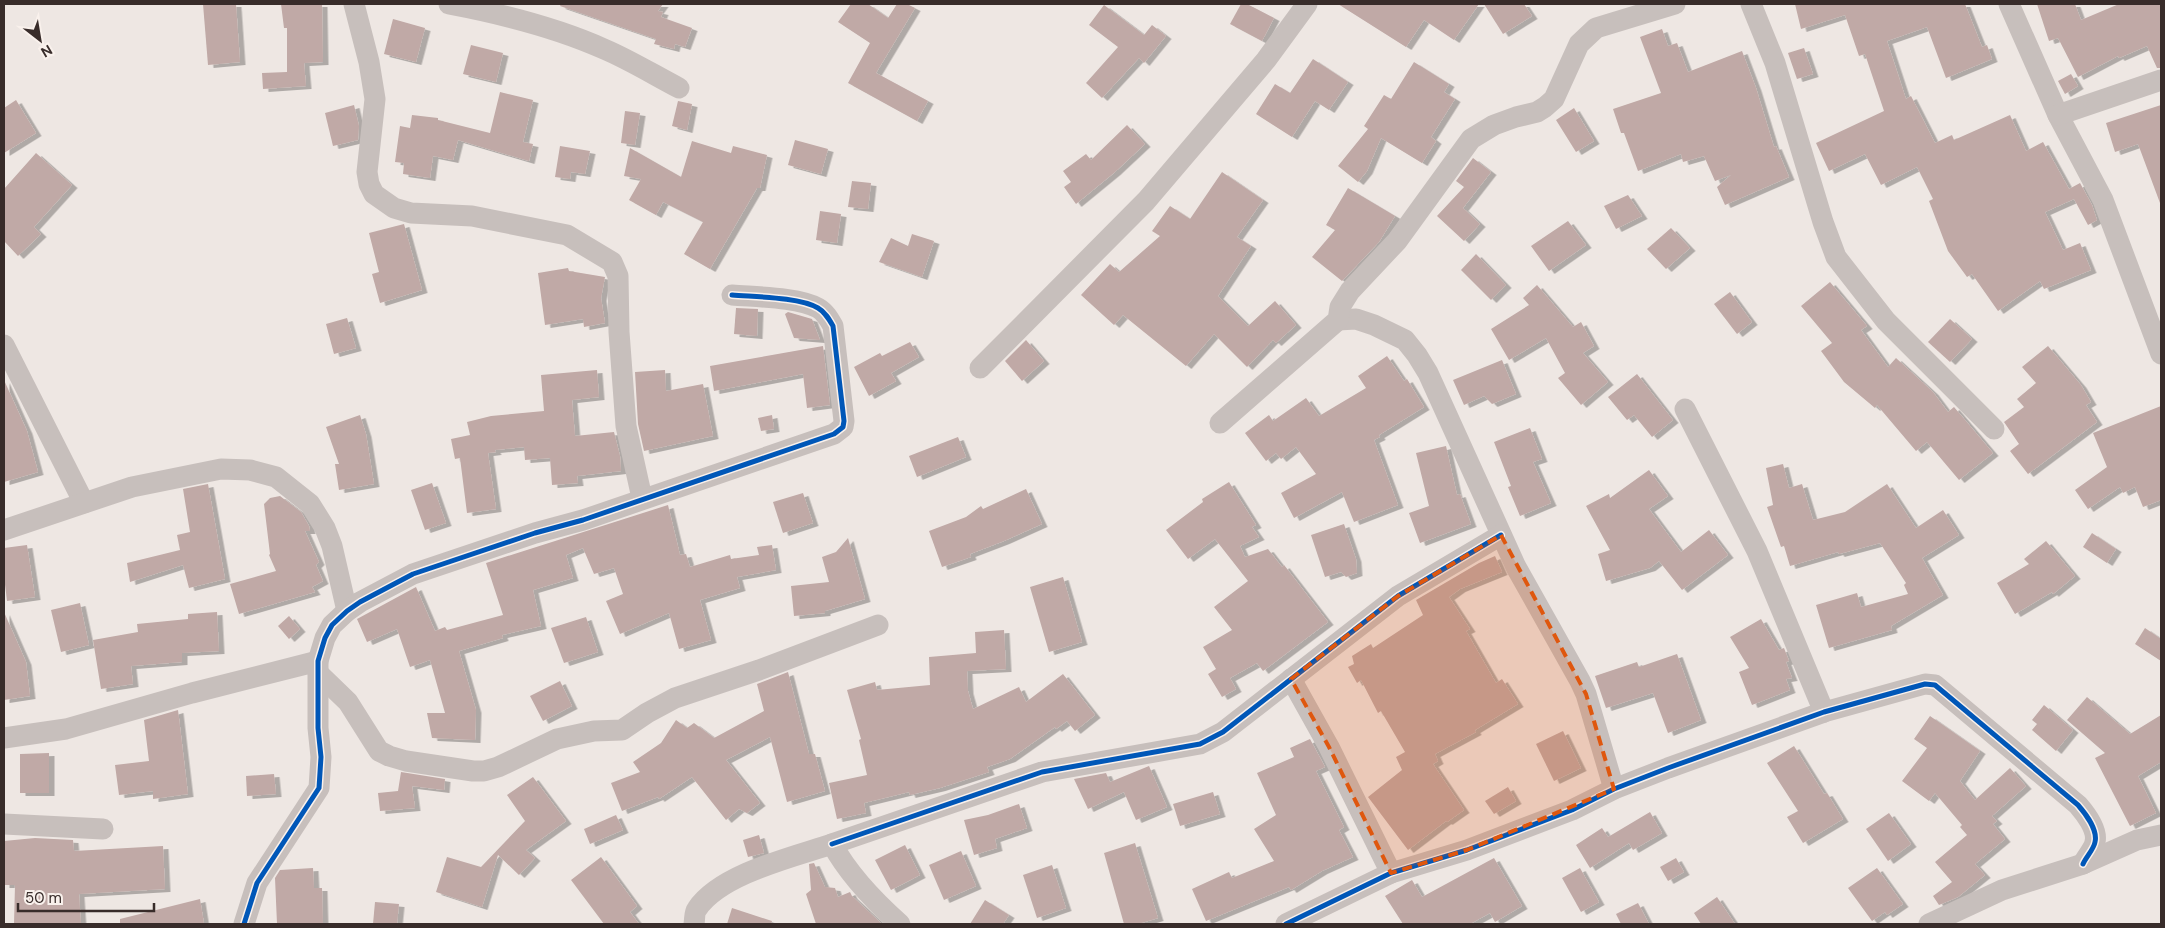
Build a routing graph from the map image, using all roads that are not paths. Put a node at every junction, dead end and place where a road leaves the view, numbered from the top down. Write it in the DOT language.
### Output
graph roads {
  1 [pos="354,4"];
  2 [pos="450,4"];
  3 [pos="1307,4"];
  4 [pos="1675,4"];
  5 [pos="1751,4"];
  6 [pos="2009,4"];
  7 [pos="2161,80"];
  8 [pos="679,88"];
  9 [pos="2058,115"];
  10 [pos="732,295"];
  11 [pos="1338,320"];
  12 [pos="4,345"];
  13 [pos="2161,354"];
  14 [pos="980,368"];
  15 [pos="1685,409"];
  16 [pos="1220,423"];
  17 [pos="1994,429"];
  18 [pos="642,498"];
  19 [pos="84,503"];
  20 [pos="4,530"];
  21 [pos="1501,535"];
  22 [pos="347,611"];
  23 [pos="878,625"];
  24 [pos="318,667"];
  25 [pos="1291,679"];
  26 [pos="1824,712"];
  27 [pos="4,738"];
  28 [pos="1614,789"];
  29 [pos="4,824"];
  30 [pos="103,829"];
  31 [pos="2161,835"];
  32 [pos="832,844"];
  33 [pos="2083,864"];
  34 [pos="1391,873"];
  35 [pos="244,924"];
  36 [pos="694,924"];
  37 [pos="900,924"];
  38 [pos="1286,924"];
  39 [pos="1928,924"];
  1 -- 18 [label="street"];
  2 -- 8 [label="street"];
  3 -- 14 [label="street"];
  4 -- 11 [label="street"];
  5 -- 17 [label="street"];
  6 -- 9 [label="street"];
  7 -- 9 [label="street"];
  9 -- 13 [label="street"];
  10 -- 18 [label="street"];
  11 -- 16 [label="street"];
  11 -- 21 [label="street"];
  12 -- 19 [label="street"];
  15 -- 26 [label="street"];
  18 -- 22 [label="street"];
  19 -- 20 [label="street"];
  19 -- 22 [label="street"];
  21 -- 25 [label="street"];
  21 -- 28 [label="street"];
  22 -- 24 [label="street"];
  23 -- 24 [label="street"];
  24 -- 27 [label="street"];
  24 -- 35 [label="street"];
  25 -- 32 [label="street"];
  25 -- 34 [label="street"];
  26 -- 28 [label="street"];
  26 -- 33 [label="street"];
  28 -- 34 [label="street"];
  29 -- 30 [label="street"];
  31 -- 33 [label="street"];
  32 -- 36 [label="street"];
  32 -- 37 [label="street"];
  33 -- 39 [label="street"];
  34 -- 38 [label="street"];
}
